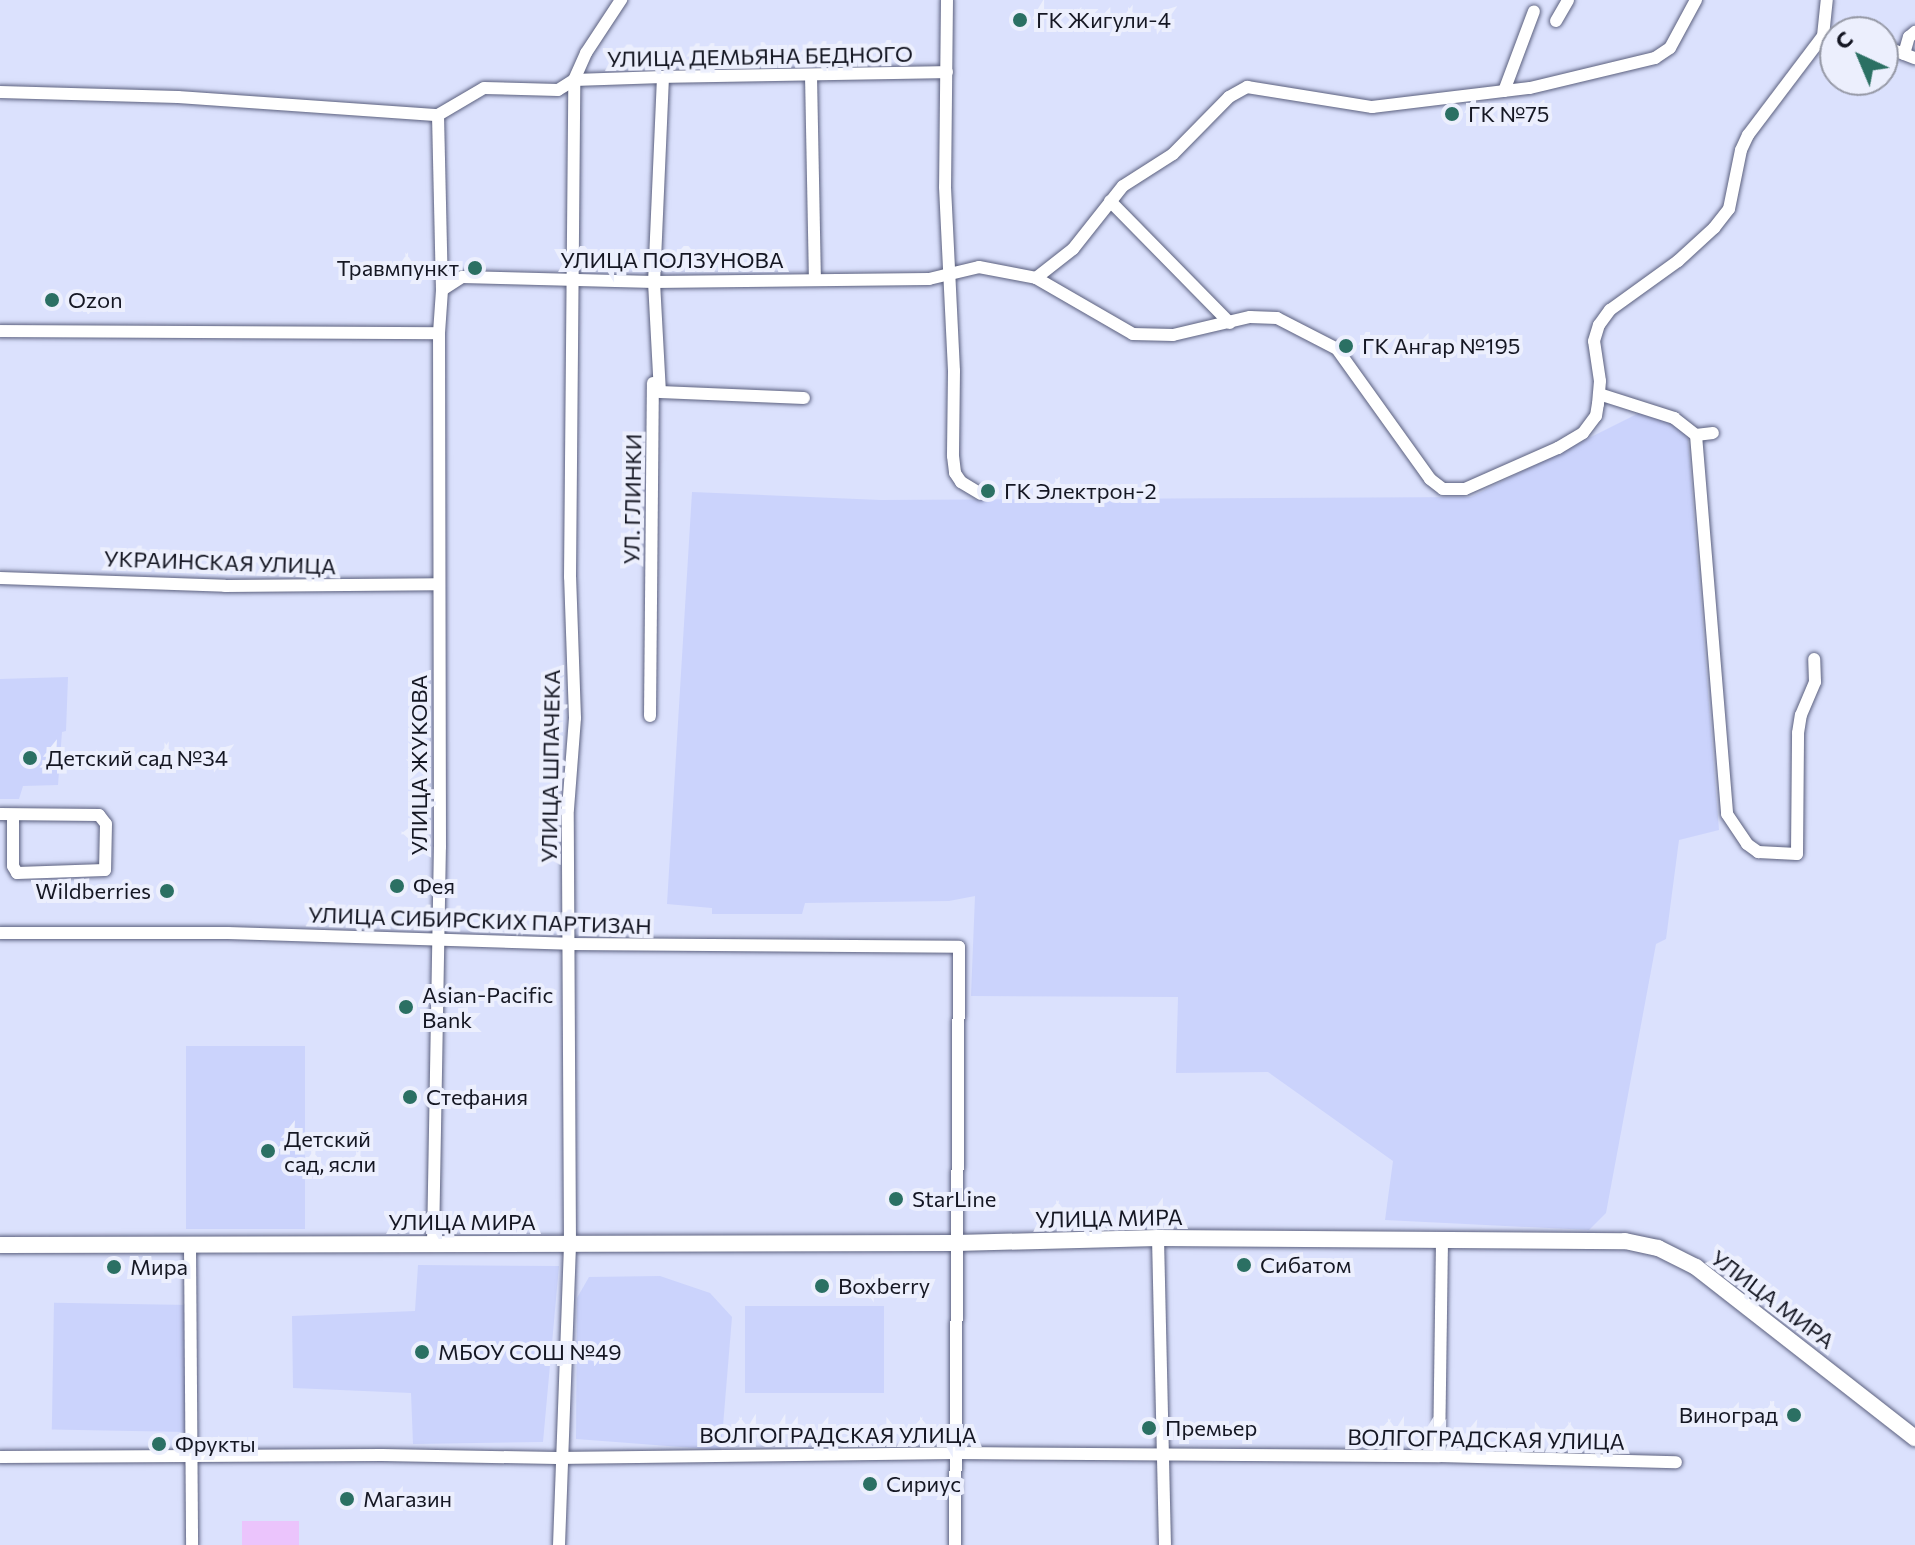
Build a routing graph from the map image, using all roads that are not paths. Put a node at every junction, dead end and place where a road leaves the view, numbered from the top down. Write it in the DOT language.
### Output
graph roads {
  1 [pos="621,0"];
  2 [pos="947,0"];
  3 [pos="1568,0"];
  4 [pos="1696,0"];
  5 [pos="1534,11"];
  6 [pos="1556,21"];
  7 [pos="1915,32"];
  8 [pos="1819,41"];
  9 [pos="1909,56"];
  10 [pos="947,72"];
  11 [pos="811,75"];
  12 [pos="663,77"];
  13 [pos="574,80"];
  14 [pos="1504,91"];
  15 [pos="0,92"];
  16 [pos="438,115"];
  17 [pos="1110,201"];
  18 [pos="949,274"];
  19 [pos="1036,278"];
  20 [pos="572,280"];
  21 [pos="815,280"];
  22 [pos="654,282"];
  23 [pos="442,290"];
  24 [pos="1230,323"];
  25 [pos="0,331"];
  26 [pos="439,333"];
  27 [pos="1599,394"];
  28 [pos="804,398"];
  29 [pos="1713,433"];
  30 [pos="1696,435"];
  31 [pos="981,494"];
  32 [pos="0,578"];
  33 [pos="438,584"];
  34 [pos="1814,659"];
  35 [pos="650,716"];
  36 [pos="6,814"];
  37 [pos="0,933"];
  38 [pos="439,939"];
  39 [pos="569,944"];
  40 [pos="1158,1238"];
  41 [pos="1442,1239"];
  42 [pos="956,1243"];
  43 [pos="433,1244"];
  44 [pos="570,1244"];
  45 [pos="0,1245"];
  46 [pos="190,1245"];
  47 [pos="1915,1438"];
  48 [pos="956,1453"];
  49 [pos="1439,1456"];
  50 [pos="0,1457"];
  51 [pos="1165,1457"];
  52 [pos="192,1458"];
  53 [pos="561,1458"];
  54 [pos="1676,1462"];
  55 [pos="192,1545"];
  56 [pos="559,1545"];
  57 [pos="955,1545"];
  58 [pos="1165,1545"];
  1 -- 13 [label="street, УЛИЦА ШПАЧЕКА"];
  2 -- 10 [label="street"];
  3 -- 6 [label="street"];
  4 -- 14 [label="street"];
  5 -- 14 [label="street"];
  7 -- 9 [label="street"];
  8 -- 27 [label="street"];
  10 -- 11 [label="street, УЛИЦА ДЕМЬЯНА БЕДНОГО"];
  10 -- 18 [label="street"];
  11 -- 12 [label="street, УЛИЦА ДЕМЬЯНА БЕДНОГО"];
  11 -- 21 [label="street"];
  12 -- 13 [label="street, УЛИЦА ДЕМЬЯНА БЕДНОГО"];
  12 -- 22 [label="street"];
  13 -- 16 [label="street, УЛИЦА ДЕМЬЯНА БЕДНОГО"];
  13 -- 20 [label="street, УЛИЦА ШПАЧЕКА"];
  14 -- 17 [label="street"];
  15 -- 16 [label="street"];
  16 -- 23 [label="street"];
  17 -- 19 [label="street"];
  17 -- 24 [label="street"];
  18 -- 19 [label="street, УЛИЦА ПОЛЗУНОВА"];
  18 -- 21 [label="street, УЛИЦА ПОЛЗУНОВА"];
  18 -- 31 [label="street"];
  19 -- 24 [label="street, УЛИЦА ПОЛЗУНОВА"];
  20 -- 22 [label="street, УЛИЦА ПОЛЗУНОВА"];
  20 -- 23 [label="street, УЛИЦА ПОЛЗУНОВА"];
  20 -- 39 [label="street, УЛИЦА ШПАЧЕКА"];
  21 -- 22 [label="street, УЛИЦА ПОЛЗУНОВА"];
  22 -- 28 [label="street"];
  22 -- 35 [label="street, УЛ. ГЛИНКИ"];
  23 -- 26 [label="street"];
  24 -- 27 [label="street, УЛИЦА ПОЛЗУНОВА"];
  25 -- 26 [label="street"];
  26 -- 33 [label="street, УЛИЦА ЖУКОВА"];
  27 -- 30 [label="street"];
  29 -- 30 [label="street"];
  30 -- 34 [label="street"];
  32 -- 33 [label="street, УКРАИНСКАЯ УЛИЦА"];
  33 -- 38 [label="street, УЛИЦА ЖУКОВА"];
  36 -- 36 [label="street"];
  37 -- 38 [label="street, УЛИЦА СИБИРСКИХ ПАРТИЗАН"];
  38 -- 39 [label="street, УЛИЦА СИБИРСКИХ ПАРТИЗАН"];
  38 -- 43 [label="street, УЛИЦА ЖУКОВА"];
  39 -- 42 [label="street, УЛИЦА СИБИРСКИХ ПАРТИЗАН"];
  39 -- 44 [label="street, УЛИЦА ШПАЧЕКА"];
  40 -- 41 [label="main road, УЛИЦА МИРА"];
  40 -- 42 [label="main road, УЛИЦА МИРА"];
  40 -- 51 [label="street"];
  41 -- 47 [label="main road, УЛИЦА МИРА"];
  41 -- 49 [label="street"];
  42 -- 44 [label="main road, УЛИЦА МИРА"];
  42 -- 48 [label="street"];
  43 -- 44 [label="main road, УЛИЦА МИРА"];
  43 -- 46 [label="main road, УЛИЦА МИРА"];
  44 -- 53 [label="street, УЛИЦА ШПАЧЕКА"];
  45 -- 46 [label="main road, УЛИЦА МИРА"];
  46 -- 52 [label="street"];
  48 -- 51 [label="street, ВОЛГОГРАДСКАЯ УЛИЦА"];
  48 -- 53 [label="street, ВОЛГОГРАДСКАЯ УЛИЦА"];
  48 -- 57 [label="street"];
  49 -- 51 [label="street, ВОЛГОГРАДСКАЯ УЛИЦА"];
  49 -- 54 [label="street, ВОЛГОГРАДСКАЯ УЛИЦА"];
  50 -- 52 [label="street, ВОЛГОГРАДСКАЯ УЛИЦА"];
  51 -- 58 [label="street"];
  52 -- 53 [label="street, ВОЛГОГРАДСКАЯ УЛИЦА"];
  52 -- 55 [label="street"];
  53 -- 56 [label="street, УЛИЦА ШПАЧЕКА"];
}
